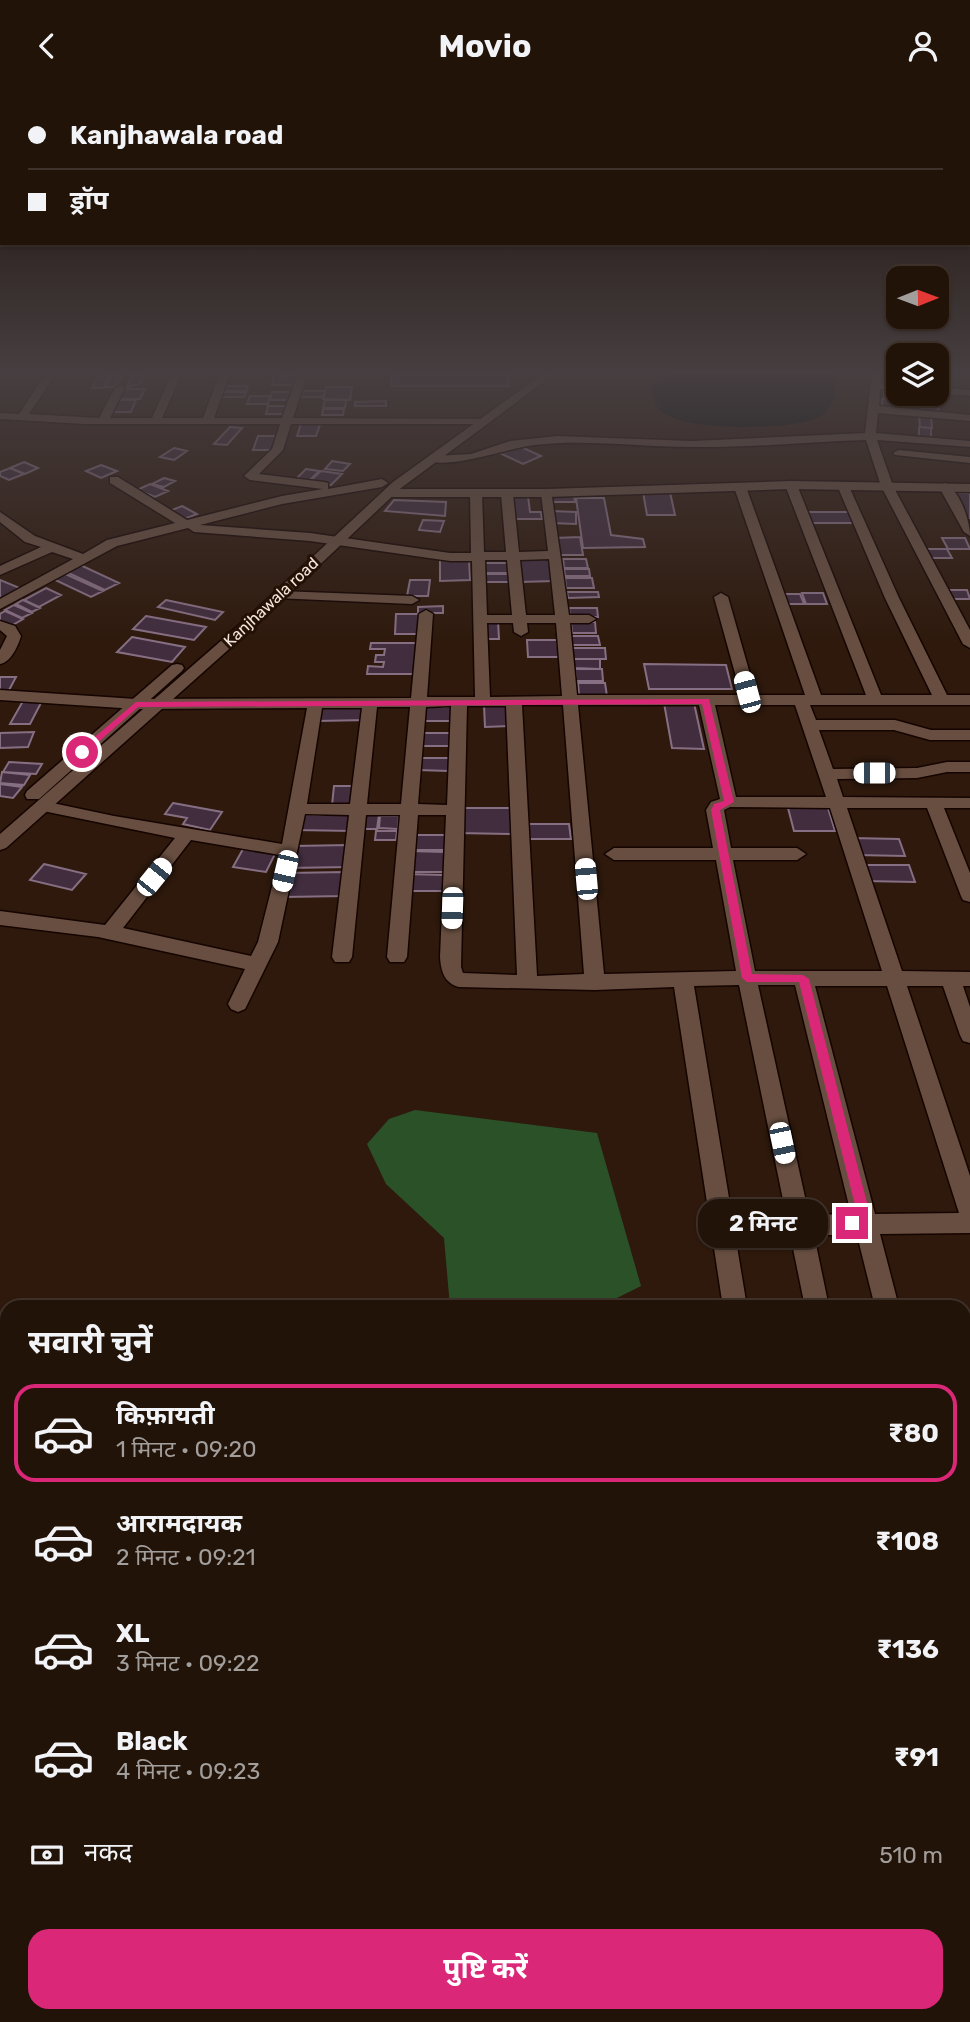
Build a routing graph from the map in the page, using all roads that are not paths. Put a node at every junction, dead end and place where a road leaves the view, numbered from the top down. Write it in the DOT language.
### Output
graph roads {
  1 [pos="265,463"];
  2 [pos="419,463"];
  3 [pos="426,463"];
  4 [pos="879,463"];
  5 [pos="114,480"];
  6 [pos="792,485"];
  7 [pos="843,485"];
  8 [pos="887,486"];
  9 [pos="740,487"];
  10 [pos="945,487"];
  11 [pos="346,488"];
  12 [pos="385,488"];
  13 [pos="970,488"];
  14 [pos="507,493"];
  15 [pos="547,493"];
  16 [pos="476,494"];
  17 [pos="0,516"];
  18 [pos="178,524"];
  19 [pos="970,532"];
  20 [pos="8,538"];
  21 [pos="30,539"];
  22 [pos="320,539"];
  23 [pos="336,541"];
  24 [pos="52,547"];
  25 [pos="554,555"];
  26 [pos="515,556"];
  27 [pos="478,557"];
  28 [pos="82,558"];
  29 [pos="0,571"];
  30 [pos="279,596"];
  31 [pos="720,597"];
  32 [pos="412,600"];
  33 [pos="0,605"];
  34 [pos="426,614"];
  35 [pos="480,619"];
  36 [pos="562,619"];
  37 [pos="589,619"];
  38 [pos="0,625"];
  39 [pos="521,625"];
  40 [pos="970,644"];
  41 [pos="0,660"];
  42 [pos="0,695"];
  43 [pos="570,700"];
  44 [pos="942,700"];
  45 [pos="966,700"];
  46 [pos="706,701"];
  47 [pos="808,701"];
  48 [pos="876,701"];
  49 [pos="483,702"];
  50 [pos="514,702"];
  51 [pos="750,702"];
  52 [pos="370,703"];
  53 [pos="419,703"];
  54 [pos="136,704"];
  55 [pos="158,704"];
  56 [pos="459,704"];
  57 [pos="315,705"];
  58 [pos="970,716"];
  59 [pos="809,725"];
  60 [pos="970,735"];
  61 [pos="970,767"];
  62 [pos="827,773"];
  63 [pos="729,802"];
  64 [pos="933,802"];
  65 [pos="970,803"];
  66 [pos="837,804"];
  67 [pos="43,807"];
  68 [pos="297,809"];
  69 [pos="358,809"];
  70 [pos="408,809"];
  71 [pos="454,810"];
  72 [pos="0,824"];
  73 [pos="187,834"];
  74 [pos="0,844"];
  75 [pos="290,851"];
  76 [pos="614,854"];
  77 [pos="723,854"];
  78 [pos="797,854"];
  79 [pos="970,896"];
  80 [pos="0,918"];
  81 [pos="109,933"];
  82 [pos="342,957"];
  83 [pos="397,957"];
  84 [pos="259,965"];
  85 [pos="747,978"];
  86 [pos="803,979"];
  87 [pos="895,979"];
  88 [pos="960,979"];
  89 [pos="683,981"];
  90 [pos="527,983"];
  91 [pos="595,983"];
  92 [pos="238,1004"];
  93 [pos="970,1035"];
  94 [pos="970,1211"];
  95 [pos="866,1222"];
  96 [pos="970,1223"];
  97 [pos="799,1225"];
  98 [pos="734,1300"];
  99 [pos="815,1300"];
  100 [pos="885,1300"];
  1 -- 11 [label="street"];
  2 -- 12 [label="street, Kanjhawala road"];
  3 -- 12 [label="street, Kanjhawala road"];
  4 -- 8 [label="street"];
  5 -- 18 [label="street"];
  6 -- 7 [label="street"];
  6 -- 9 [label="street"];
  6 -- 48 [label="street"];
  7 -- 8 [label="street"];
  7 -- 44 [label="street"];
  8 -- 10 [label="street"];
  8 -- 40 [label="street"];
  9 -- 15 [label="street"];
  9 -- 47 [label="street"];
  10 -- 13 [label="street"];
  10 -- 19 [label="street"];
  11 -- 12 [label="street"];
  11 -- 18 [label="street"];
  12 -- 16 [label="street"];
  12 -- 22 [label="street, Kanjhawala road"];
  12 -- 23 [label="street, Kanjhawala road"];
  14 -- 15 [label="street"];
  14 -- 16 [label="street"];
  14 -- 26 [label="street"];
  15 -- 25 [label="street"];
  16 -- 27 [label="street"];
  17 -- 21 [label="street"];
  18 -- 22 [label="street"];
  18 -- 28 [label="street"];
  20 -- 21 [label="street"];
  21 -- 24 [label="street"];
  22 -- 23 [label="street"];
  22 -- 54 [label="street, Kanjhawala road"];
  23 -- 27 [label="street"];
  23 -- 30 [label="street, Kanjhawala road"];
  24 -- 28 [label="street"];
  24 -- 29 [label="street"];
  25 -- 26 [label="street"];
  25 -- 36 [label="street"];
  26 -- 27 [label="street"];
  26 -- 39 [label="street"];
  27 -- 35 [label="street"];
  28 -- 33 [label="street"];
  30 -- 32 [label="street"];
  30 -- 55 [label="street, Kanjhawala road"];
  31 -- 51 [label="street"];
  34 -- 53 [label="street"];
  35 -- 39 [label="street"];
  35 -- 49 [label="street"];
  36 -- 37 [label="street"];
  36 -- 39 [label="street"];
  36 -- 43 [label="street"];
  38 -- 41 [label="street"];
  42 -- 54 [label="street"];
  43 -- 46 [label="street"];
  43 -- 50 [label="street"];
  43 -- 91 [label="street"];
  44 -- 45 [label="street"];
  44 -- 48 [label="street"];
  45 -- 58 [label="street"];
  46 -- 51 [label="street"];
  46 -- 63 [label="street"];
  47 -- 48 [label="street"];
  47 -- 51 [label="street"];
  47 -- 59 [label="street"];
  49 -- 50 [label="street"];
  49 -- 56 [label="street"];
  50 -- 90 [label="street"];
  52 -- 53 [label="street"];
  52 -- 57 [label="street"];
  52 -- 69 [label="street"];
  53 -- 56 [label="street"];
  53 -- 70 [label="street"];
  54 -- 55 [label="street"];
  54 -- 72 [label="street, Kanjhawala road"];
  55 -- 57 [label="street"];
  55 -- 67 [label="street, Kanjhawala road"];
  56 -- 71 [label="street"];
  57 -- 68 [label="street"];
  59 -- 60 [label="street"];
  59 -- 62 [label="street"];
  61 -- 62 [label="street"];
  62 -- 66 [label="street"];
  63 -- 66 [label="street"];
  63 -- 77 [label="street"];
  64 -- 65 [label="street"];
  64 -- 66 [label="street"];
  64 -- 79 [label="street"];
  66 -- 87 [label="street"];
  67 -- 73 [label="street"];
  67 -- 74 [label="street, Kanjhawala road"];
  68 -- 69 [label="street"];
  68 -- 75 [label="street"];
  69 -- 70 [label="street"];
  69 -- 82 [label="street"];
  70 -- 71 [label="street"];
  70 -- 83 [label="street"];
  71 -- 90 [label="street"];
  73 -- 75 [label="street"];
  73 -- 81 [label="street"];
  75 -- 84 [label="street"];
  76 -- 77 [label="street"];
  77 -- 78 [label="street"];
  77 -- 85 [label="street"];
  80 -- 81 [label="street"];
  81 -- 84 [label="street"];
  84 -- 92 [label="street"];
  85 -- 86 [label="street"];
  85 -- 89 [label="street"];
  85 -- 97 [label="street"];
  86 -- 87 [label="street"];
  86 -- 95 [label="street"];
  87 -- 88 [label="street"];
  87 -- 94 [label="street"];
  88 -- 93 [label="street"];
  89 -- 91 [label="street"];
  89 -- 98 [label="street"];
  90 -- 91 [label="street"];
  95 -- 96 [label="street"];
  95 -- 97 [label="street"];
  95 -- 100 [label="street"];
  97 -- 99 [label="street"];
}
